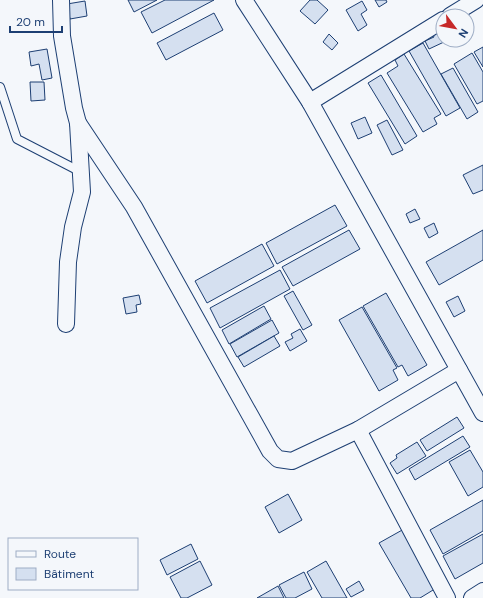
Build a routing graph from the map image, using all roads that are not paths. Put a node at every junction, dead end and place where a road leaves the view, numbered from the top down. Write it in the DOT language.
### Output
graph roads {
  1 [pos="62,0"];
  2 [pos="244,0"];
  3 [pos="476,0"];
  4 [pos="463,8"];
  5 [pos="435,25"];
  6 [pos="0,87"];
  7 [pos="310,102"];
  8 [pos="78,123"];
  9 [pos="81,172"];
  10 [pos="66,324"];
  11 [pos="459,370"];
  12 [pos="483,413"];
  13 [pos="358,430"];
  14 [pos="483,591"];
  15 [pos="447,598"];
  16 [pos="472,598"];
  1 -- 8 [label="street"];
  2 -- 7 [label="street"];
  3 -- 4 [label="street"];
  5 -- 7 [label="street"];
  6 -- 9 [label="lane"];
  7 -- 11 [label="street"];
  8 -- 9 [label="street"];
  8 -- 13 [label="street"];
  9 -- 10 [label="street"];
  11 -- 12 [label="street"];
  11 -- 13 [label="street"];
  13 -- 15 [label="street"];
  14 -- 16 [label="street"];
}
